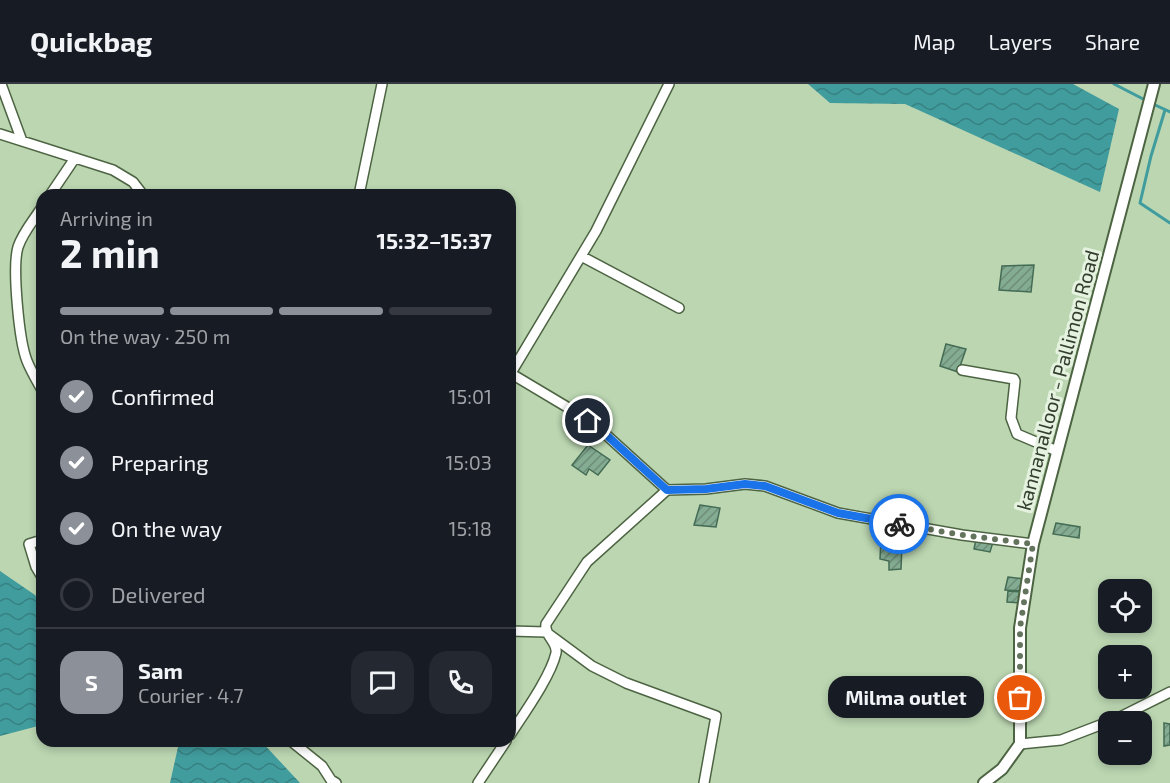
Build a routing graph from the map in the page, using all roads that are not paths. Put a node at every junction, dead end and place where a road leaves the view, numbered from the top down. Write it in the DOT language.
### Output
graph roads {
  1 [pos="1,84"];
  2 [pos="382,84"];
  3 [pos="669,84"];
  4 [pos="1153,88"];
  5 [pos="0,134"];
  6 [pos="22,141"];
  7 [pos="75,158"];
  8 [pos="54,189"];
  9 [pos="138,189"];
  10 [pos="360,189"];
  11 [pos="36,216"];
  12 [pos="581,256"];
  13 [pos="679,308"];
  14 [pos="516,363"];
  15 [pos="962,370"];
  16 [pos="516,377"];
  17 [pos="36,379"];
  18 [pos="1057,451"];
  19 [pos="667,490"];
  20 [pos="36,542"];
  21 [pos="1033,544"];
  22 [pos="36,567"];
  23 [pos="516,631"];
  24 [pos="546,632"];
  25 [pos="1170,692"];
  26 [pos="1131,711"];
  27 [pos="516,725"];
  28 [pos="1098,726"];
  29 [pos="1020,744"];
  30 [pos="298,747"];
  31 [pos="502,747"];
  32 [pos="336,783"];
  33 [pos="478,783"];
  34 [pos="704,783"];
  35 [pos="984,783"];
  1 -- 6 [label="street"];
  2 -- 10 [label="street"];
  3 -- 12 [label="street"];
  4 -- 18 [label="street, kannanalloor - Pallimon Road"];
  5 -- 6 [label="street"];
  6 -- 7 [label="street"];
  7 -- 8 [label="street"];
  7 -- 9 [label="street"];
  11 -- 17 [label="street"];
  12 -- 13 [label="street"];
  12 -- 14 [label="street"];
  15 -- 18 [label="street"];
  16 -- 19 [label="street"];
  18 -- 21 [label="street, kannanalloor - Pallimon Road"];
  19 -- 21 [label="street"];
  19 -- 24 [label="street"];
  20 -- 22 [label="street"];
  21 -- 29 [label="street, kannanalloor - Pallimon Road"];
  23 -- 24 [label="street"];
  24 -- 27 [label="street"];
  24 -- 34 [label="street"];
  25 -- 26 [label="street"];
  28 -- 29 [label="street"];
  29 -- 35 [label="street"];
  30 -- 32 [label="street"];
  31 -- 33 [label="street"];
}
